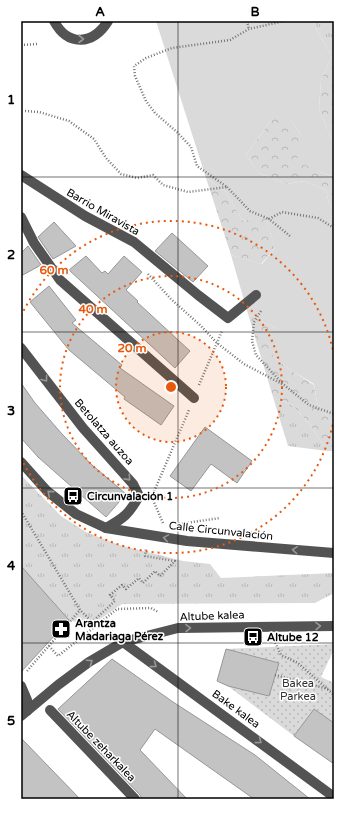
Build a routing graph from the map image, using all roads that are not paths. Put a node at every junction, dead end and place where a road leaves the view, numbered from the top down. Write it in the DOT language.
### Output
graph roads {
  1 [pos="54,21"];
  2 [pos="108,21"];
  3 [pos="21,175"];
  4 [pos="21,217"];
  5 [pos="256,295"];
  6 [pos="21,348"];
  7 [pos="194,398"];
  8 [pos="21,462"];
  9 [pos="106,528"];
  10 [pos="334,553"];
  11 [pos="334,626"];
  12 [pos="123,642"];
  13 [pos="21,686"];
  14 [pos="50,710"];
  15 [pos="24,714"];
  16 [pos="334,797"];
  17 [pos="135,799"];
  1 -- 2 [label="street, one-way"];
  3 -- 5 [label="street, Barrio Miravista"];
  4 -- 7 [label="street"];
  6 -- 9 [label="street, Betolatza auzoa, one-way"];
  9 -- 8 [label="street, Calle Circunvalación, one-way"];
  10 -- 9 [label="street, Calle Circunvalación, one-way"];
  12 -- 11 [label="street, Altube kalea, one-way"];
  15 -- 12 [label="street, Altube kalea, one-way"];
  12 -- 16 [label="street, Bake kalea, one-way"];
  13 -- 15 [label="street"];
  14 -- 17 [label="street, Altube zeharkalea"];
}
